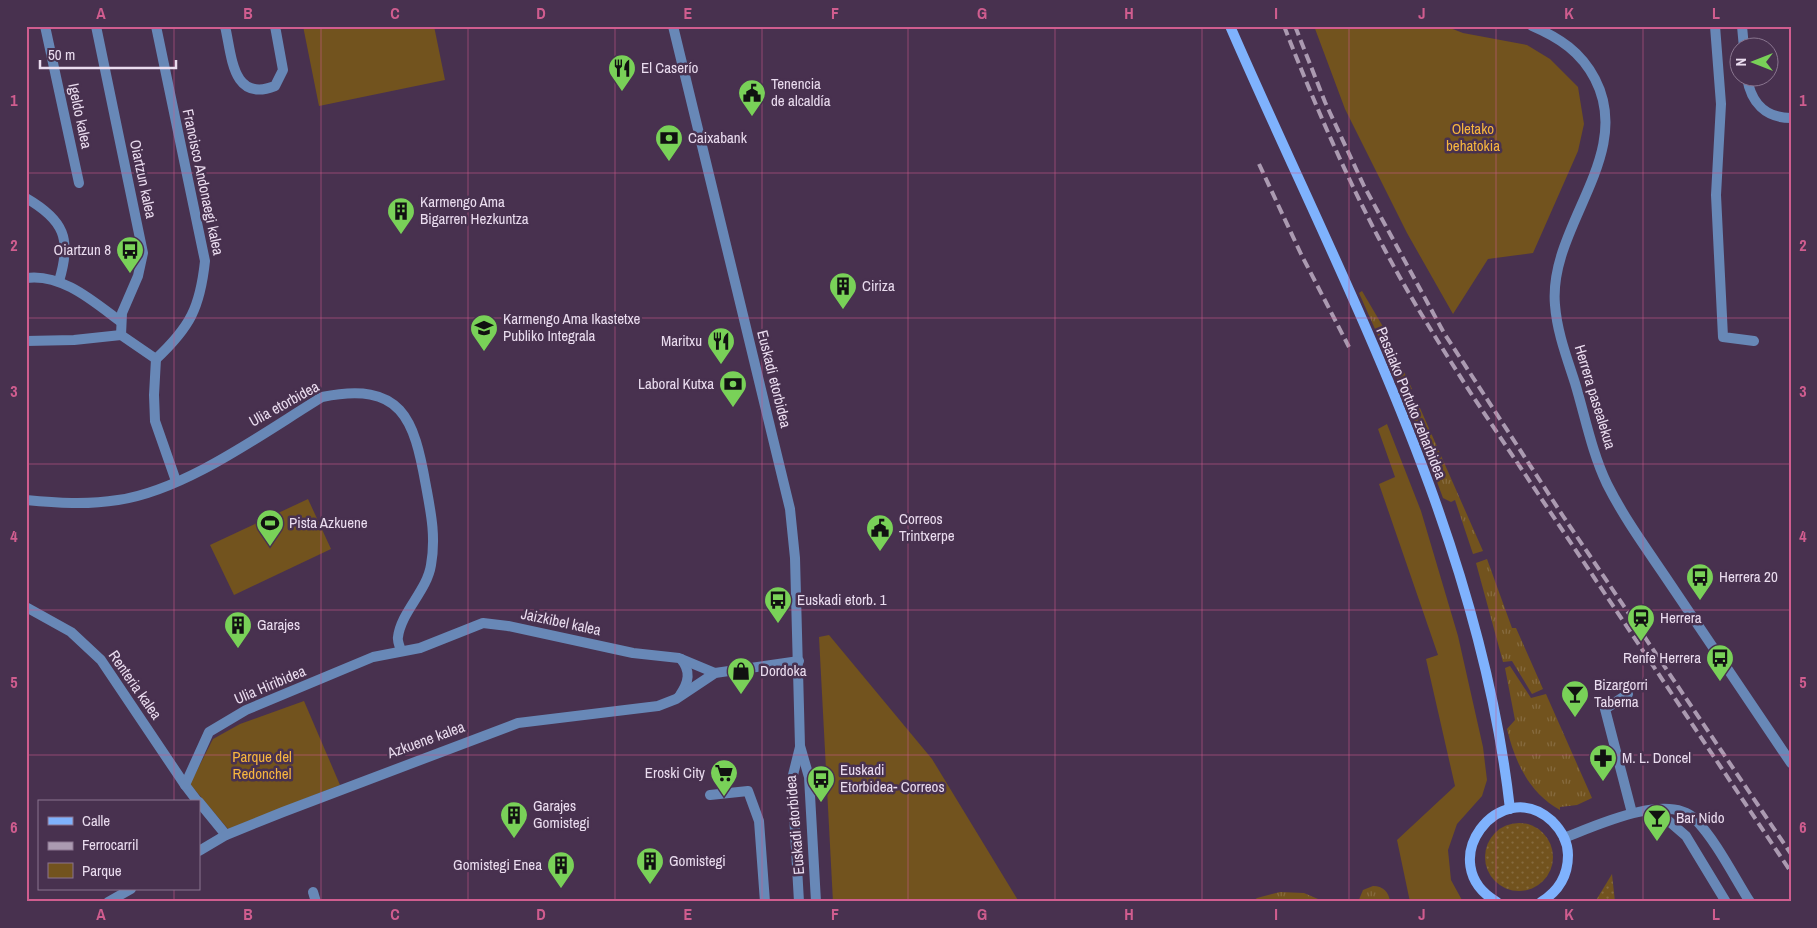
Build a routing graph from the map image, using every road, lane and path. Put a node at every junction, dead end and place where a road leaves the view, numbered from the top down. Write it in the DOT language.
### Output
graph roads {
  1 [pos="45,26"];
  2 [pos="96,26"];
  3 [pos="156,26"];
  4 [pos="225,26"];
  5 [pos="275,26"];
  6 [pos="673,26"];
  7 [pos="1230,26"];
  8 [pos="1532,26"];
  9 [pos="1715,26"];
  10 [pos="1749,88"];
  11 [pos="1791,118"];
  12 [pos="79,183"];
  13 [pos="26,198"];
  14 [pos="26,278"];
  15 [pos="59,281"];
  16 [pos="121,322"];
  17 [pos="120,335"];
  18 [pos="26,341"];
  19 [pos="1754,341"];
  20 [pos="156,359"];
  21 [pos="176,481"];
  22 [pos="26,500"];
  23 [pos="26,607"];
  24 [pos="401,651"];
  25 [pos="679,658"];
  26 [pos="799,661"];
  27 [pos="715,673"];
  28 [pos="1628,694"];
  29 [pos="676,699"];
  30 [pos="800,746"];
  31 [pos="1791,763"];
  32 [pos="185,786"];
  33 [pos="710,795"];
  34 [pos="197,800"];
  35 [pos="200,803"];
  36 [pos="1510,809"];
  37 [pos="1656,810"];
  38 [pos="1632,813"];
  39 [pos="226,835"];
  40 [pos="1564,838"];
  41 [pos="200,850"];
  42 [pos="129,890"];
  43 [pos="1492,900"];
  44 [pos="108,902"];
  45 [pos="765,902"];
  46 [pos="799,902"];
  47 [pos="816,902"];
  48 [pos="1542,902"];
  49 [pos="1726,902"];
  50 [pos="1750,902"];
  1 -- 12 [label="street, Igeldo kalea"];
  2 -- 16 [label="street, Oiartzun kalea"];
  3 -- 20 [label="street, Francisco Andonaegi kalea"];
  4 -- 5 [label="street"];
  6 -- 26 [label="street, Euskadi etorbidea"];
  7 -- 36 [label="main road, Pasaiako Portuko zeharbidea"];
  8 -- 31 [label="street, Herrera pasealekua"];
  9 -- 19 [label="street"];
  10 -- 11 [label="street"];
  13 -- 15 [label="street"];
  14 -- 15 [label="street"];
  15 -- 16 [label="street"];
  16 -- 17 [label="street, Oiartzun kalea"];
  17 -- 18 [label="street"];
  17 -- 20 [label="street"];
  20 -- 21 [label="street"];
  21 -- 22 [label="street, Ulia etorbidea"];
  21 -- 24 [label="street, Ulia etorbidea"];
  23 -- 32 [label="street, Renteria kalea"];
  24 -- 25 [label="street, Jaizkibel kalea"];
  24 -- 32 [label="street, Ulia Hiribidea"];
  25 -- 27 [label="street, Jaizkibel kalea"];
  25 -- 29 [label="street"];
  26 -- 27 [label="street"];
  26 -- 30 [label="street, Euskadi etorbidea"];
  27 -- 29 [label="street, Azkuene kalea"];
  28 -- 38 [label="street"];
  29 -- 39 [label="street, Azkuene kalea"];
  30 -- 46 [label="street, Euskadi etorbidea"];
  30 -- 47 [label="street, Euskadi etorbidea"];
  32 -- 34 [label="street, Renteria kalea"];
  33 -- 45 [label="street"];
  35 -- 39 [label="street, Renteria kalea"];
  36 -- 40 [label="main road"];
  36 -- 43 [label="main road"];
  37 -- 38 [label="street"];
  37 -- 49 [label="street"];
  37 -- 50 [label="street"];
  38 -- 40 [label="street"];
  39 -- 41 [label="street, Azkuene kalea"];
  40 -- 48 [label="main road"];
  42 -- 44 [label="street"];
}
